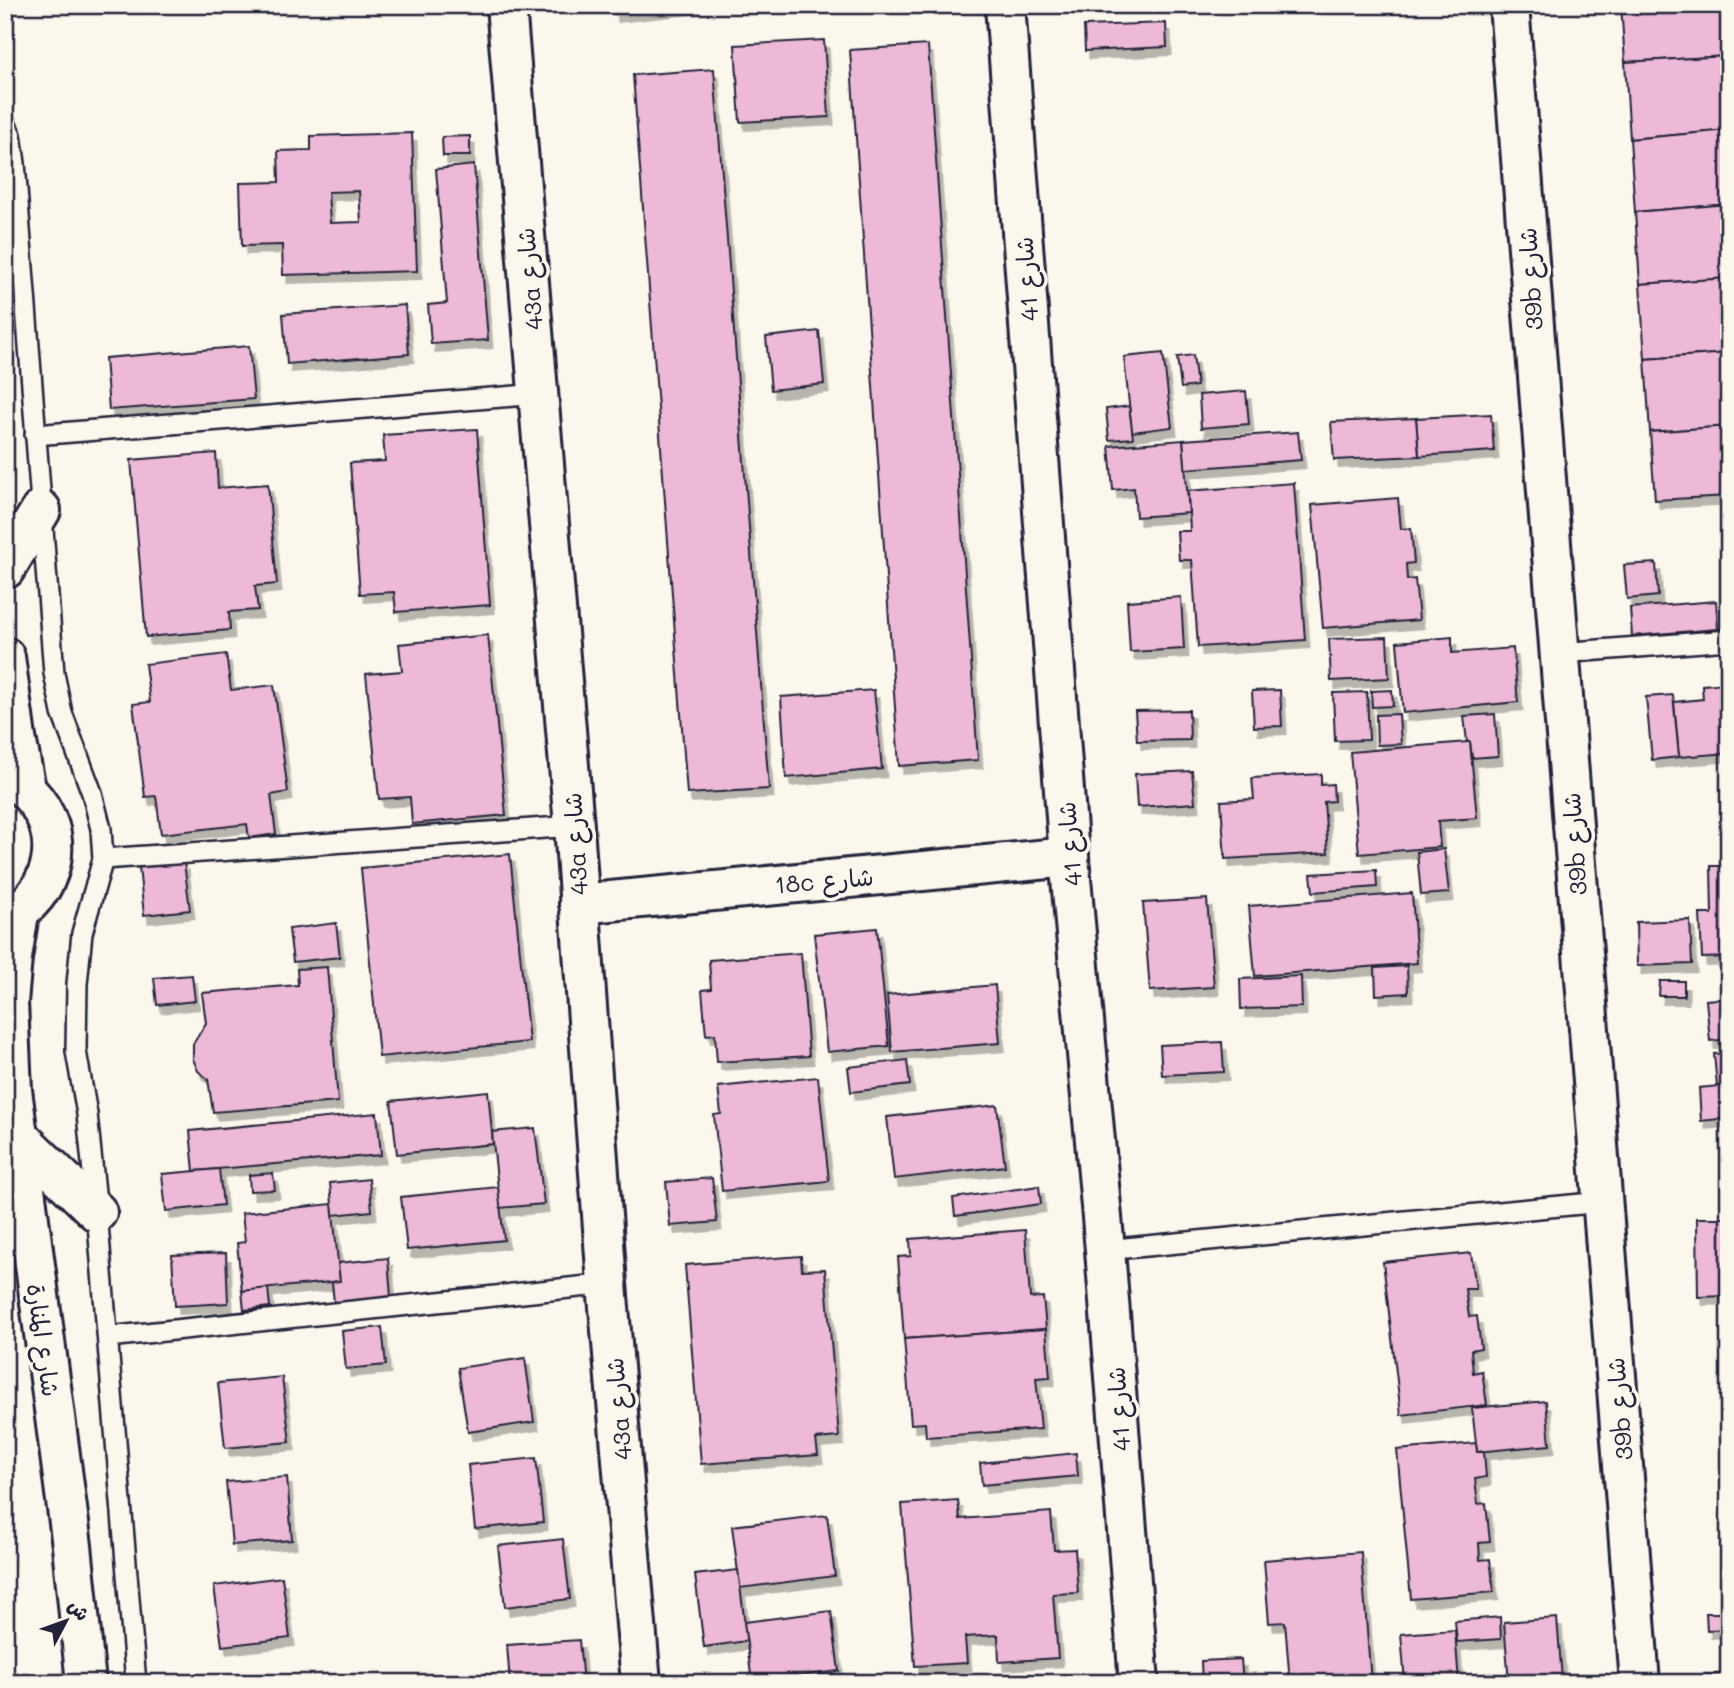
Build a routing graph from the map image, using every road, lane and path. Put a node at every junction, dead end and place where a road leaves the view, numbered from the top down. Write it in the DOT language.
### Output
graph roads {
  1 [pos="506,5"];
  2 [pos="1005,5"];
  3 [pos="1509,5"];
  4 [pos="5,122"];
  5 [pos="539,394"];
  6 [pos="35,435"];
  7 [pos="41,510"];
  8 [pos="5,569"];
  9 [pos="1729,640"];
  10 [pos="1560,653"];
  11 [pos="5,657"];
  12 [pos="16,783"];
  13 [pos="575,826"];
  14 [pos="1069,857"];
  15 [pos="103,859"];
  16 [pos="579,904"];
  17 [pos="12,917"];
  18 [pos="17,1135"];
  19 [pos="1602,1202"];
  20 [pos="97,1212"];
  21 [pos="1105,1250"];
  22 [pos="607,1283"];
  23 [pos="108,1337"];
  24 [pos="86,1683"];
  25 [pos="136,1683"];
  26 [pos="641,1683"];
  27 [pos="1139,1683"];
  28 [pos="1640,1683"];
  1 -- 5 [label="street, 43a شارع"];
  2 -- 14 [label="street, شارع 41"];
  3 -- 10 [label="street, 39b شارع"];
  4 -- 6 [label="lane"];
  5 -- 6 [label="lane"];
  5 -- 13 [label="street, 43a شارع"];
  6 -- 7 [label="lane"];
  7 -- 8 [label="street"];
  7 -- 15 [label="lane"];
  9 -- 10 [label="lane"];
  10 -- 19 [label="street, 39b شارع"];
  11 -- 12 [label="street"];
  12 -- 17 [label="street"];
  13 -- 15 [label="lane"];
  13 -- 16 [label="street, 43a شارع"];
  14 -- 16 [label="street, 18c شارع"];
  14 -- 21 [label="street, شارع 41"];
  15 -- 20 [label="lane"];
  16 -- 22 [label="street, 43a شارع"];
  17 -- 18 [label="street, شارع المنارة"];
  18 -- 20 [label="street"];
  18 -- 24 [label="street, شارع المنارة"];
  19 -- 21 [label="lane"];
  19 -- 28 [label="street, 39b شارع"];
  20 -- 23 [label="lane"];
  21 -- 27 [label="street, شارع 41"];
  22 -- 23 [label="lane"];
  22 -- 26 [label="street, 43a شارع"];
  23 -- 25 [label="lane"];
}
